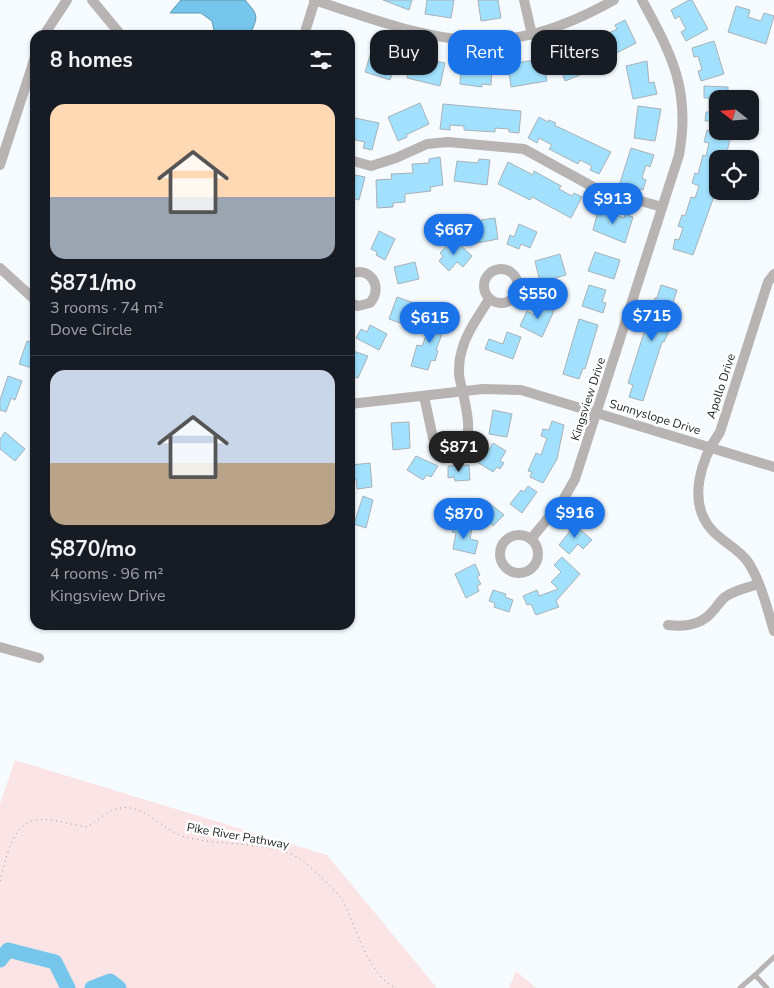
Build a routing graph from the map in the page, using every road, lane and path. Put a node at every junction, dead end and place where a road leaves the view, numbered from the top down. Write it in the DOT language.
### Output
graph roads {
  1 [pos="67,0"];
  2 [pos="92,0"];
  3 [pos="314,0"];
  4 [pos="524,0"];
  5 [pos="614,0"];
  6 [pos="642,0"];
  7 [pos="47,30"];
  8 [pos="118,30"];
  9 [pos="305,30"];
  10 [pos="547,30"];
  11 [pos="531,31"];
  12 [pos="531,35"];
  13 [pos="30,72"];
  14 [pos="355,161"];
  15 [pos="0,165"];
  16 [pos="662,207"];
  17 [pos="0,268"];
  18 [pos="355,272"];
  19 [pos="774,274"];
  20 [pos="30,295"];
  21 [pos="489,299"];
  22 [pos="355,305"];
  23 [pos="462,391"];
  24 [pos="424,396"];
  25 [pos="355,403"];
  26 [pos="597,412"];
  27 [pos="709,447"];
  28 [pos="774,466"];
  29 [pos="531,539"];
  30 [pos="758,584"];
  31 [pos="668,624"];
  32 [pos="774,631"];
  33 [pos="0,647"];
  34 [pos="39,658"];
  35 [pos="0,882"];
  36 [pos="774,956"];
  37 [pos="755,975"];
  38 [pos="396,988"];
  39 [pos="740,988"];
  40 [pos="767,988"];
  1 -- 7 [label="street"];
  2 -- 8 [label="street"];
  3 -- 9 [label="street"];
  3 -- 12 [label="street"];
  4 -- 11 [label="street"];
  5 -- 10 [label="street"];
  6 -- 16 [label="street, Kingsview Drive"];
  13 -- 15 [label="street"];
  14 -- 16 [label="street"];
  16 -- 26 [label="street, Kingsview Drive"];
  17 -- 20 [label="street"];
  18 -- 22 [label="street"];
  19 -- 27 [label="street, Apollo Drive"];
  21 -- 23 [label="street"];
  23 -- 24 [label="street, Sunnyslope Drive"];
  23 -- 24 [label="street"];
  23 -- 26 [label="street, Sunnyslope Drive"];
  24 -- 25 [label="street, Sunnyslope Drive"];
  26 -- 27 [label="street, Sunnyslope Drive"];
  26 -- 29 [label="street, Kingsview Drive"];
  27 -- 28 [label="street, Sunnyslope Drive"];
  27 -- 30 [label="street, Apollo Drive"];
  30 -- 31 [label="street"];
  30 -- 32 [label="street, Apollo Drive"];
  33 -- 34 [label="street"];
  35 -- 38 [label="path, Pike River Pathway"];
  36 -- 37 [label="lane"];
  37 -- 39 [label="lane"];
  37 -- 40 [label="lane"];
}
